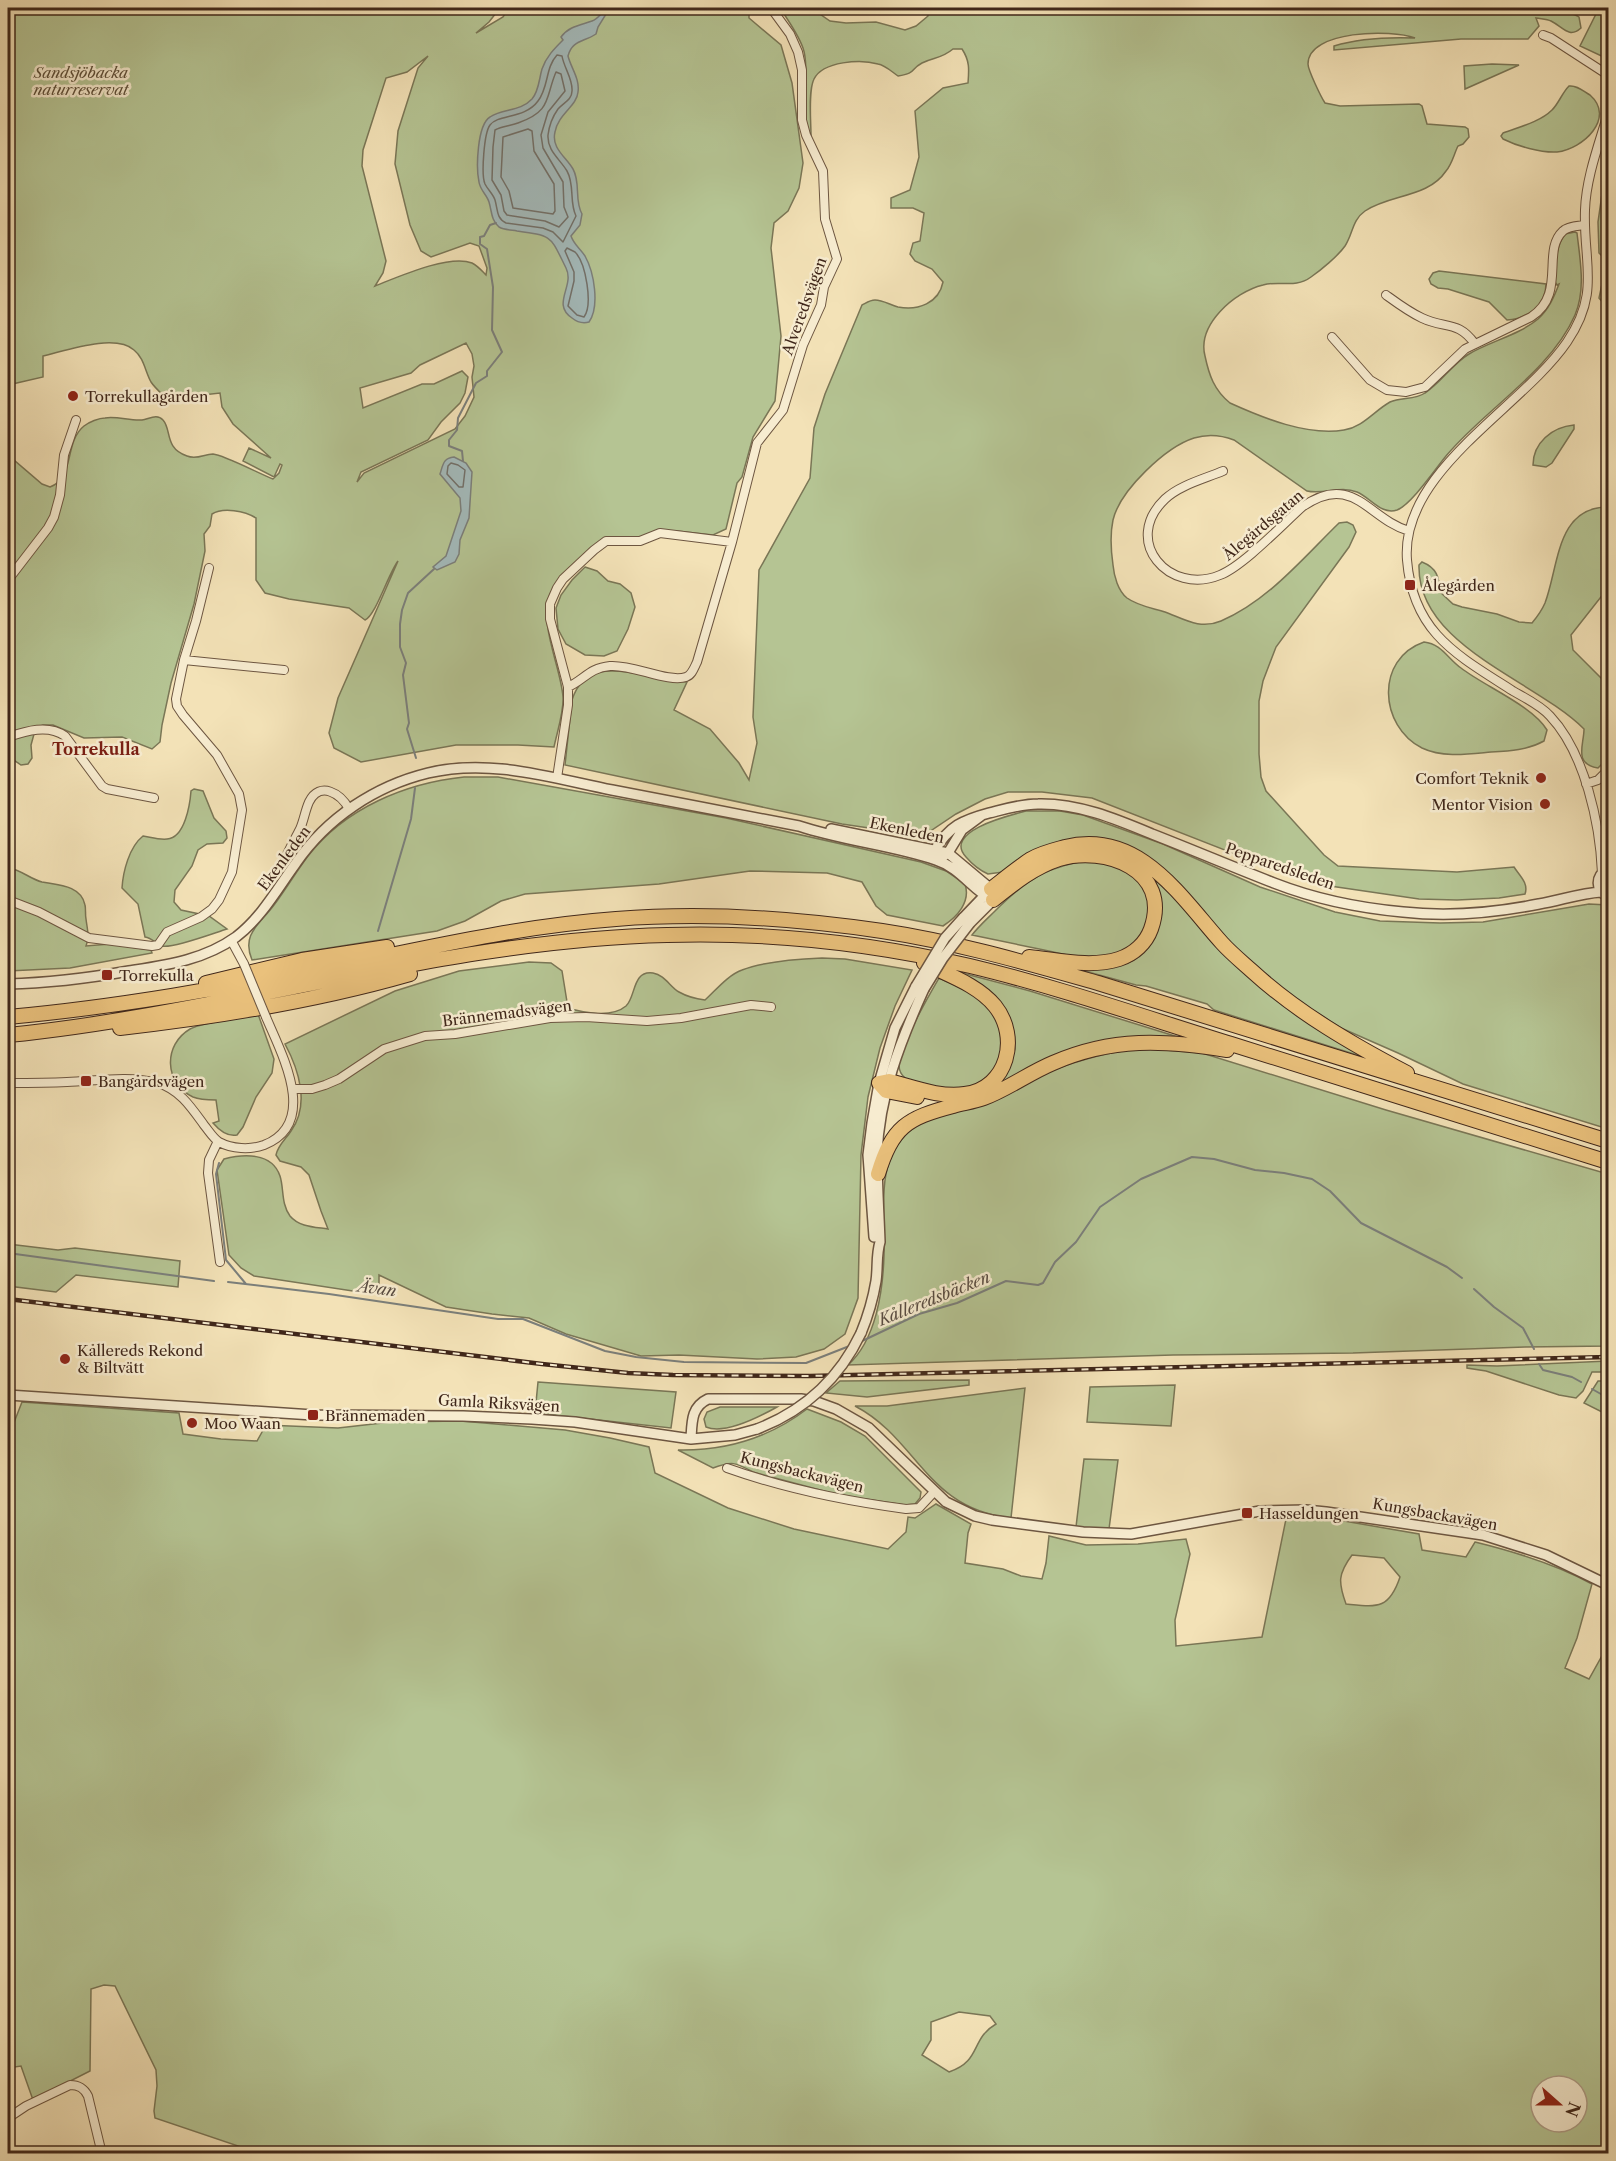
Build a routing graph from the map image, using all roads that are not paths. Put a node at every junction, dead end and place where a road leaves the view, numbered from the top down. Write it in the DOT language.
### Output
graph roads {
  1 [pos="771,8"];
  2 [pos="1543,35"];
  3 [pos="1608,75"];
  4 [pos="1608,113"];
  5 [pos="1586,225"];
  6 [pos="1386,295"];
  7 [pos="1332,337"];
  8 [pos="1475,344"];
  9 [pos="76,420"];
  10 [pos="1223,471"];
  11 [pos="1410,531"];
  12 [pos="732,542"];
  13 [pos="209,568"];
  14 [pos="8,580"];
  15 [pos="184,660"];
  16 [pos="284,669"];
  17 [pos="568,687"];
  18 [pos="8,737"];
  19 [pos="1608,770"];
  20 [pos="557,778"];
  21 [pos="1586,784"];
  22 [pos="154,798"];
  23 [pos="349,809"];
  24 [pos="985,814"];
  25 [pos="799,826"];
  26 [pos="1600,842"];
  27 [pos="935,850"];
  28 [pos="948,853"];
  29 [pos="1608,858"];
  30 [pos="285,859"];
  31 [pos="937,860"];
  32 [pos="1603,874"];
  33 [pos="989,895"];
  34 [pos="1605,895"];
  35 [pos="1573,896"];
  36 [pos="8,900"];
  37 [pos="231,940"];
  38 [pos="977,951"];
  39 [pos="904,953"];
  40 [pos="8,984"];
  41 [pos="771,1007"];
  42 [pos="8,1017"];
  43 [pos="12,1034"];
  44 [pos="1283,1060"];
  45 [pos="8,1083"];
  46 [pos="884,1085"];
  47 [pos="1433,1086"];
  48 [pos="293,1089"];
  49 [pos="955,1105"];
  50 [pos="218,1141"];
  51 [pos="1608,1141"];
  52 [pos="1608,1162"];
  53 [pos="878,1174"];
  54 [pos="877,1251"];
  55 [pos="220,1262"];
  56 [pos="8,1395"];
  57 [pos="692,1439"];
  58 [pos="727,1468"];
  59 [pos="934,1492"];
  60 [pos="1608,1585"];
  61 [pos="8,2118"];
  62 [pos="102,2154"];
  1 -- 12 [label="street, Alveredsvägen"];
  2 -- 3 [label="street"];
  4 -- 5 [label="street"];
  5 -- 8 [label="street"];
  5 -- 11 [label="street"];
  6 -- 8 [label="street"];
  7 -- 8 [label="street"];
  9 -- 14 [label="street"];
  10 -- 11 [label="street, Ålegårdsgatan"];
  11 -- 21 [label="street"];
  12 -- 17 [label="street, Alveredsvägen"];
  12 -- 17 [label="street"];
  13 -- 15 [label="street"];
  15 -- 16 [label="street"];
  15 -- 36 [label="street"];
  17 -- 20 [label="street"];
  18 -- 22 [label="street"];
  19 -- 21 [label="street"];
  20 -- 23 [label="street, Ekenleden"];
  20 -- 25 [label="street, Ekenleden"];
  21 -- 26 [label="street"];
  23 -- 30 [label="street"];
  23 -- 37 [label="street, Ekenleden"];
  24 -- 27 [label="street, Pepparedsleden"];
  24 -- 28 [label="street, Pepparedsleden"];
  24 -- 35 [label="street, Pepparedsleden"];
  25 -- 27 [label="street, Ekenleden"];
  25 -- 31 [label="street, Ekenleden"];
  26 -- 29 [label="street"];
  26 -- 32 [label="street"];
  27 -- 28 [label="street, Ekenleden"];
  27 -- 31 [label="street"];
  28 -- 31 [label="street, Pepparedsleden"];
  28 -- 33 [label="street, Ekenleden"];
  31 -- 33 [label="street, Ekenleden"];
  32 -- 34 [label="street, Pepparedsleden"];
  32 -- 35 [label="street, Pepparedsleden"];
  33 -- 38 [label="highway"];
  33 -- 46 [label="street, Gamla Riksvägen, bridge"];
  33 -- 47 [label="highway"];
  34 -- 35 [label="street, Pepparedsleden"];
  37 -- 40 [label="street, Ekenleden"];
  37 -- 48 [label="street, bridge"];
  38 -- 42 [label="highway"];
  38 -- 47 [label="highway"];
  39 -- 43 [label="highway"];
  39 -- 44 [label="highway"];
  39 -- 46 [label="highway"];
  41 -- 48 [label="street, Brännemadsvägen"];
  44 -- 49 [label="highway"];
  44 -- 52 [label="highway"];
  45 -- 50 [label="street"];
  46 -- 49 [label="highway"];
  46 -- 53 [label="street, Gamla Riksvägen"];
  46 -- 54 [label="street, Gamla Riksvägen"];
  47 -- 51 [label="highway"];
  48 -- 50 [label="street"];
  49 -- 53 [label="highway"];
  50 -- 55 [label="street"];
  53 -- 54 [label="street, Gamla Riksvägen"];
  54 -- 57 [label="street, Gamla Riksvägen, bridge"];
  56 -- 57 [label="street, Gamla Riksvägen"];
  57 -- 59 [label="street, Kungsbackavägen"];
  58 -- 59 [label="street, Kungsbackavägen"];
  59 -- 60 [label="street, Kungsbackavägen"];
  61 -- 62 [label="street"];
}
